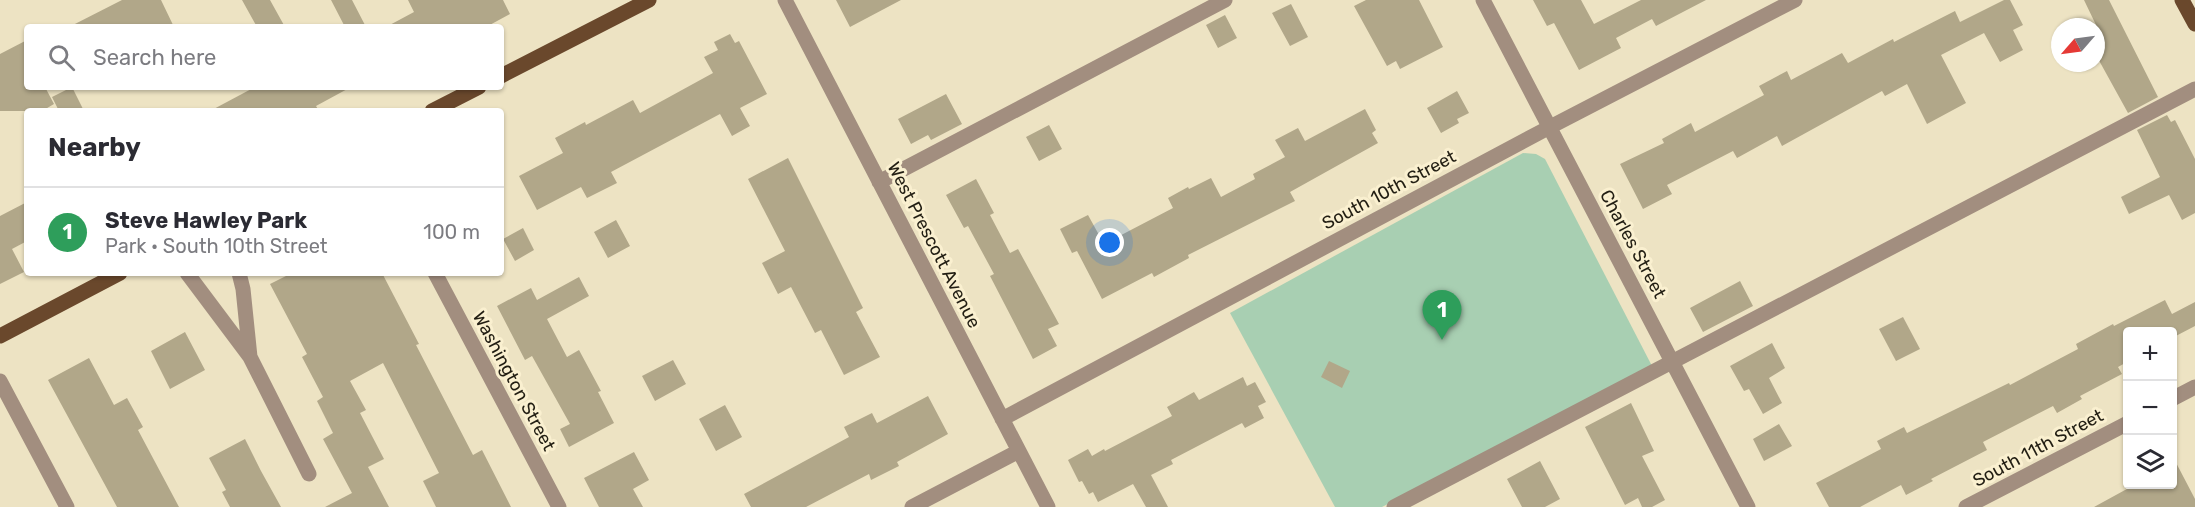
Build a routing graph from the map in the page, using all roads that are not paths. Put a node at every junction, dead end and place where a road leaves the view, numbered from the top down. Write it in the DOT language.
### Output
graph roads {
  1 [pos="649,0"];
  2 [pos="785,0"];
  3 [pos="1225,0"];
  4 [pos="1483,0"];
  5 [pos="1795,0"];
  6 [pos="2182,0"];
  7 [pos="2194,20"];
  8 [pos="504,74"];
  9 [pos="2195,89"];
  10 [pos="473,90"];
  11 [pos="438,108"];
  12 [pos="1550,127"];
  13 [pos="879,182"];
  14 [pos="114,276"];
  15 [pos="189,276"];
  16 [pos="240,276"];
  17 [pos="437,276"];
  18 [pos="0,336"];
  19 [pos="250,357"];
  20 [pos="1672,362"];
  21 [pos="0,381"];
  22 [pos="2195,387"];
  23 [pos="2177,396"];
  24 [pos="1002,419"];
  25 [pos="2123,425"];
  26 [pos="1019,451"];
  27 [pos="309,474"];
  28 [pos="67,507"];
  29 [pos="559,507"];
  30 [pos="912,507"];
  31 [pos="1048,507"];
  32 [pos="1394,507"];
  33 [pos="1748,507"];
  34 [pos="1966,507"];
  1 -- 8 [label="main road"];
  2 -- 13 [label="street, West Prescott Avenue"];
  3 -- 13 [label="street"];
  4 -- 12 [label="street, Charles Street"];
  5 -- 12 [label="street, South 10th Street"];
  6 -- 7 [label="main road"];
  9 -- 20 [label="street"];
  10 -- 11 [label="main road"];
  12 -- 20 [label="street, Charles Street"];
  12 -- 24 [label="street, South 10th Street"];
  13 -- 24 [label="street, West Prescott Avenue"];
  14 -- 18 [label="main road"];
  15 -- 19 [label="street"];
  16 -- 19 [label="street"];
  17 -- 29 [label="street, Washington Street"];
  19 -- 27 [label="street"];
  20 -- 32 [label="street"];
  20 -- 33 [label="street, Charles Street"];
  21 -- 28 [label="street"];
  22 -- 23 [label="street"];
  24 -- 26 [label="street, West Prescott Avenue"];
  25 -- 34 [label="street, South 11th Street"];
  26 -- 30 [label="street"];
  26 -- 31 [label="street, West Prescott Avenue"];
}
